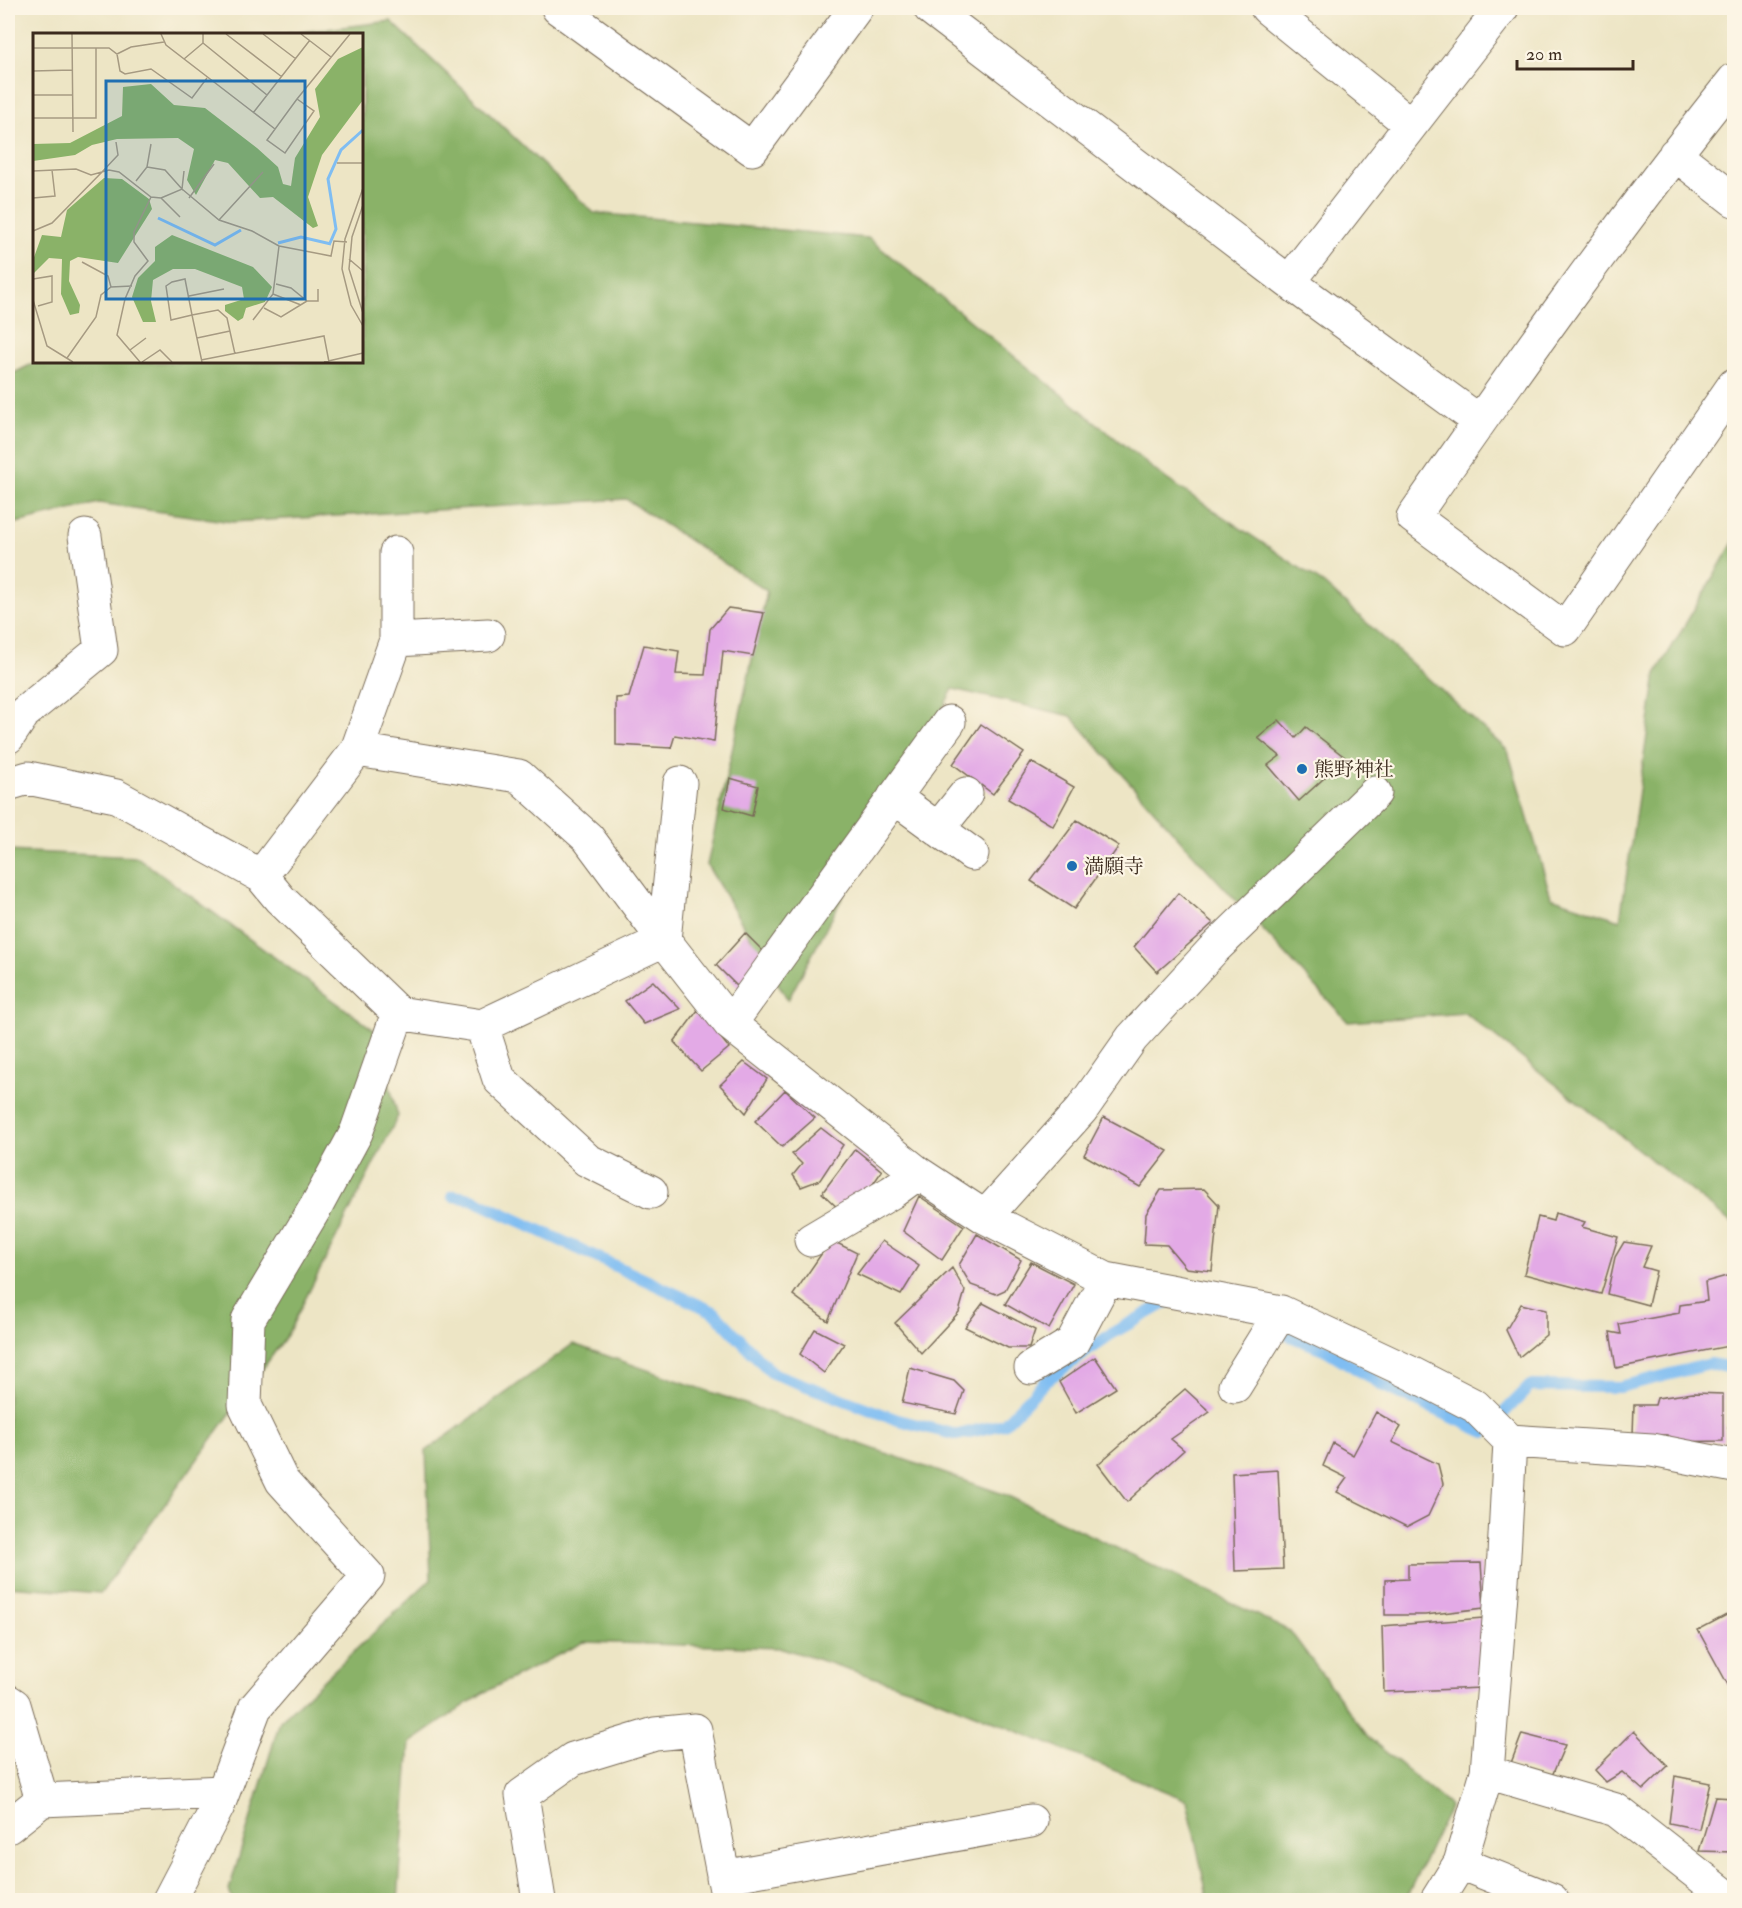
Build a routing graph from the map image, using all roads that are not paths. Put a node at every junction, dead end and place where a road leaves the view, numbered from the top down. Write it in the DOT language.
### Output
graph roads {
  1 [pos="558,8"];
  2 [pos="856,8"];
  3 [pos="930,8"];
  4 [pos="1268,8"];
  5 [pos="1502,8"];
  6 [pos="1734,80"];
  7 [pos="1411,125"];
  8 [pos="1675,154"];
  9 [pos="1734,200"];
  10 [pos="1289,282"];
  11 [pos="1734,385"];
  12 [pos="1479,421"];
  13 [pos="86,536"];
  14 [pos="396,553"];
  15 [pos="488,635"];
  16 [pos="396,640"];
  17 [pos="949,722"];
  18 [pos="8,737"];
  19 [pos="357,750"];
  20 [pos="680,783"];
  21 [pos="8,784"];
  22 [pos="1375,793"];
  23 [pos="966,794"];
  24 [pos="894,797"];
  25 [pos="938,830"];
  26 [pos="972,854"];
  27 [pos="261,876"];
  28 [pos="664,940"];
  29 [pos="398,1013"];
  30 [pos="730,1024"];
  31 [pos="482,1026"];
  32 [pos="918,1173"];
  33 [pos="651,1192"];
  34 [pos="985,1218"];
  35 [pos="811,1240"];
  36 [pos="1106,1279"];
  37 [pos="1281,1312"];
  38 [pos="1030,1368"];
  39 [pos="1235,1386"];
  40 [pos="1510,1441"];
  41 [pos="1734,1466"];
  42 [pos="8,1701"];
  43 [pos="1487,1772"];
  44 [pos="223,1792"];
  45 [pos="42,1800"];
  46 [pos="1031,1821"];
  47 [pos="8,1827"];
  48 [pos="1460,1863"];
  49 [pos="725,1889"];
  50 [pos="170,1900"];
  51 [pos="539,1900"];
  52 [pos="1437,1900"];
  53 [pos="1552,1900"];
  54 [pos="1731,1900"];
  1 -- 2 [label="street"];
  3 -- 10 [label="street"];
  4 -- 7 [label="street"];
  5 -- 7 [label="street"];
  6 -- 8 [label="street"];
  7 -- 10 [label="street"];
  8 -- 9 [label="street"];
  8 -- 12 [label="street"];
  10 -- 12 [label="street"];
  11 -- 12 [label="street"];
  13 -- 18 [label="street"];
  14 -- 16 [label="street"];
  15 -- 16 [label="street"];
  16 -- 19 [label="street"];
  17 -- 24 [label="street"];
  19 -- 27 [label="street"];
  19 -- 28 [label="street"];
  20 -- 28 [label="street"];
  21 -- 27 [label="street"];
  22 -- 34 [label="street"];
  23 -- 25 [label="street"];
  24 -- 25 [label="street"];
  24 -- 30 [label="street"];
  25 -- 26 [label="street"];
  27 -- 29 [label="street"];
  28 -- 30 [label="street"];
  28 -- 31 [label="street"];
  29 -- 31 [label="street"];
  29 -- 44 [label="street"];
  30 -- 32 [label="street"];
  31 -- 33 [label="street"];
  32 -- 34 [label="street"];
  32 -- 35 [label="street"];
  34 -- 36 [label="street"];
  36 -- 37 [label="street"];
  36 -- 38 [label="street"];
  37 -- 39 [label="street"];
  37 -- 40 [label="street"];
  40 -- 41 [label="street"];
  40 -- 43 [label="street"];
  42 -- 45 [label="street"];
  43 -- 48 [label="street"];
  43 -- 54 [label="street"];
  44 -- 45 [label="street"];
  44 -- 50 [label="street"];
  45 -- 47 [label="street"];
  46 -- 49 [label="street"];
  48 -- 52 [label="street"];
  48 -- 53 [label="street"];
  49 -- 51 [label="street"];
}
